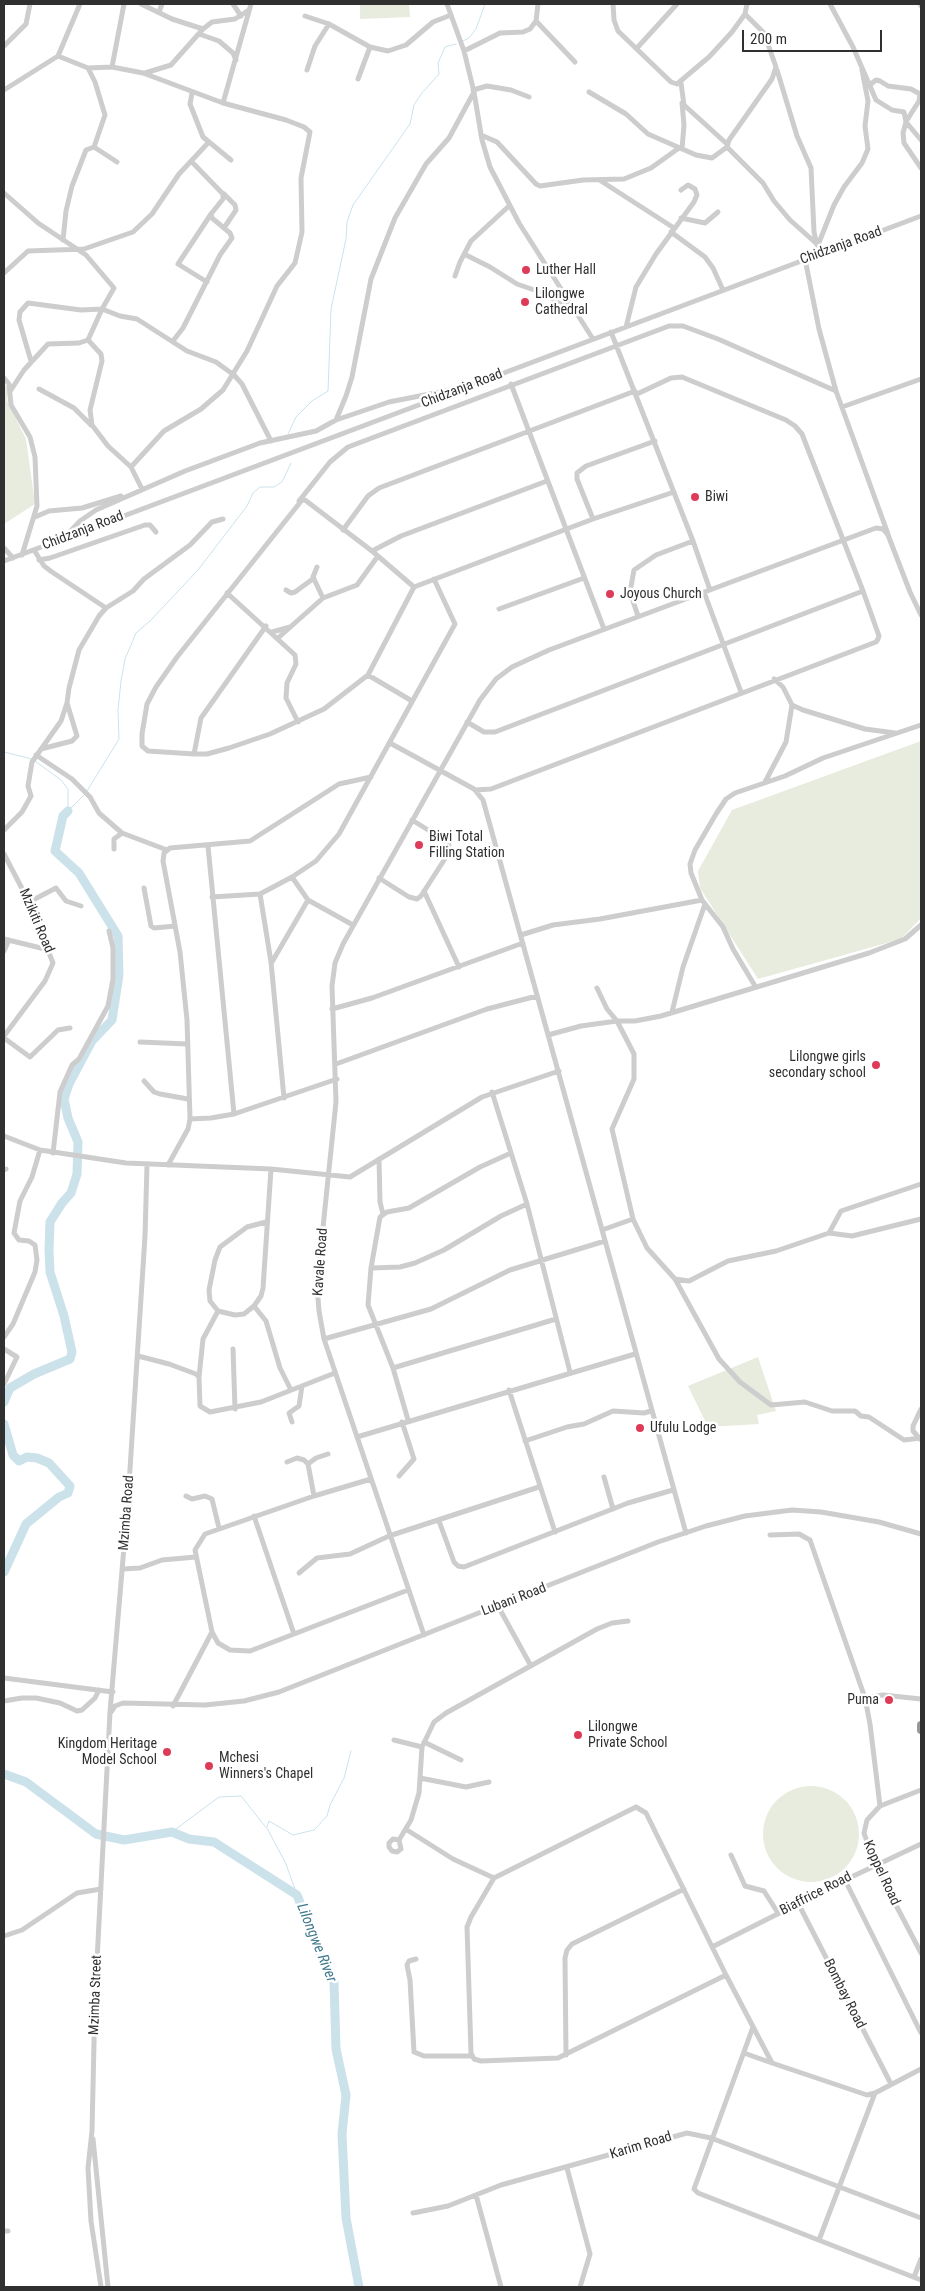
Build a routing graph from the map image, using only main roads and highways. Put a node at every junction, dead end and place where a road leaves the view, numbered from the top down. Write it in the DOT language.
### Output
graph roads {
  1 [pos="921,1725"];
  2 [pos="921,1730"];
  1 -- 2 [label="highway"];
}
